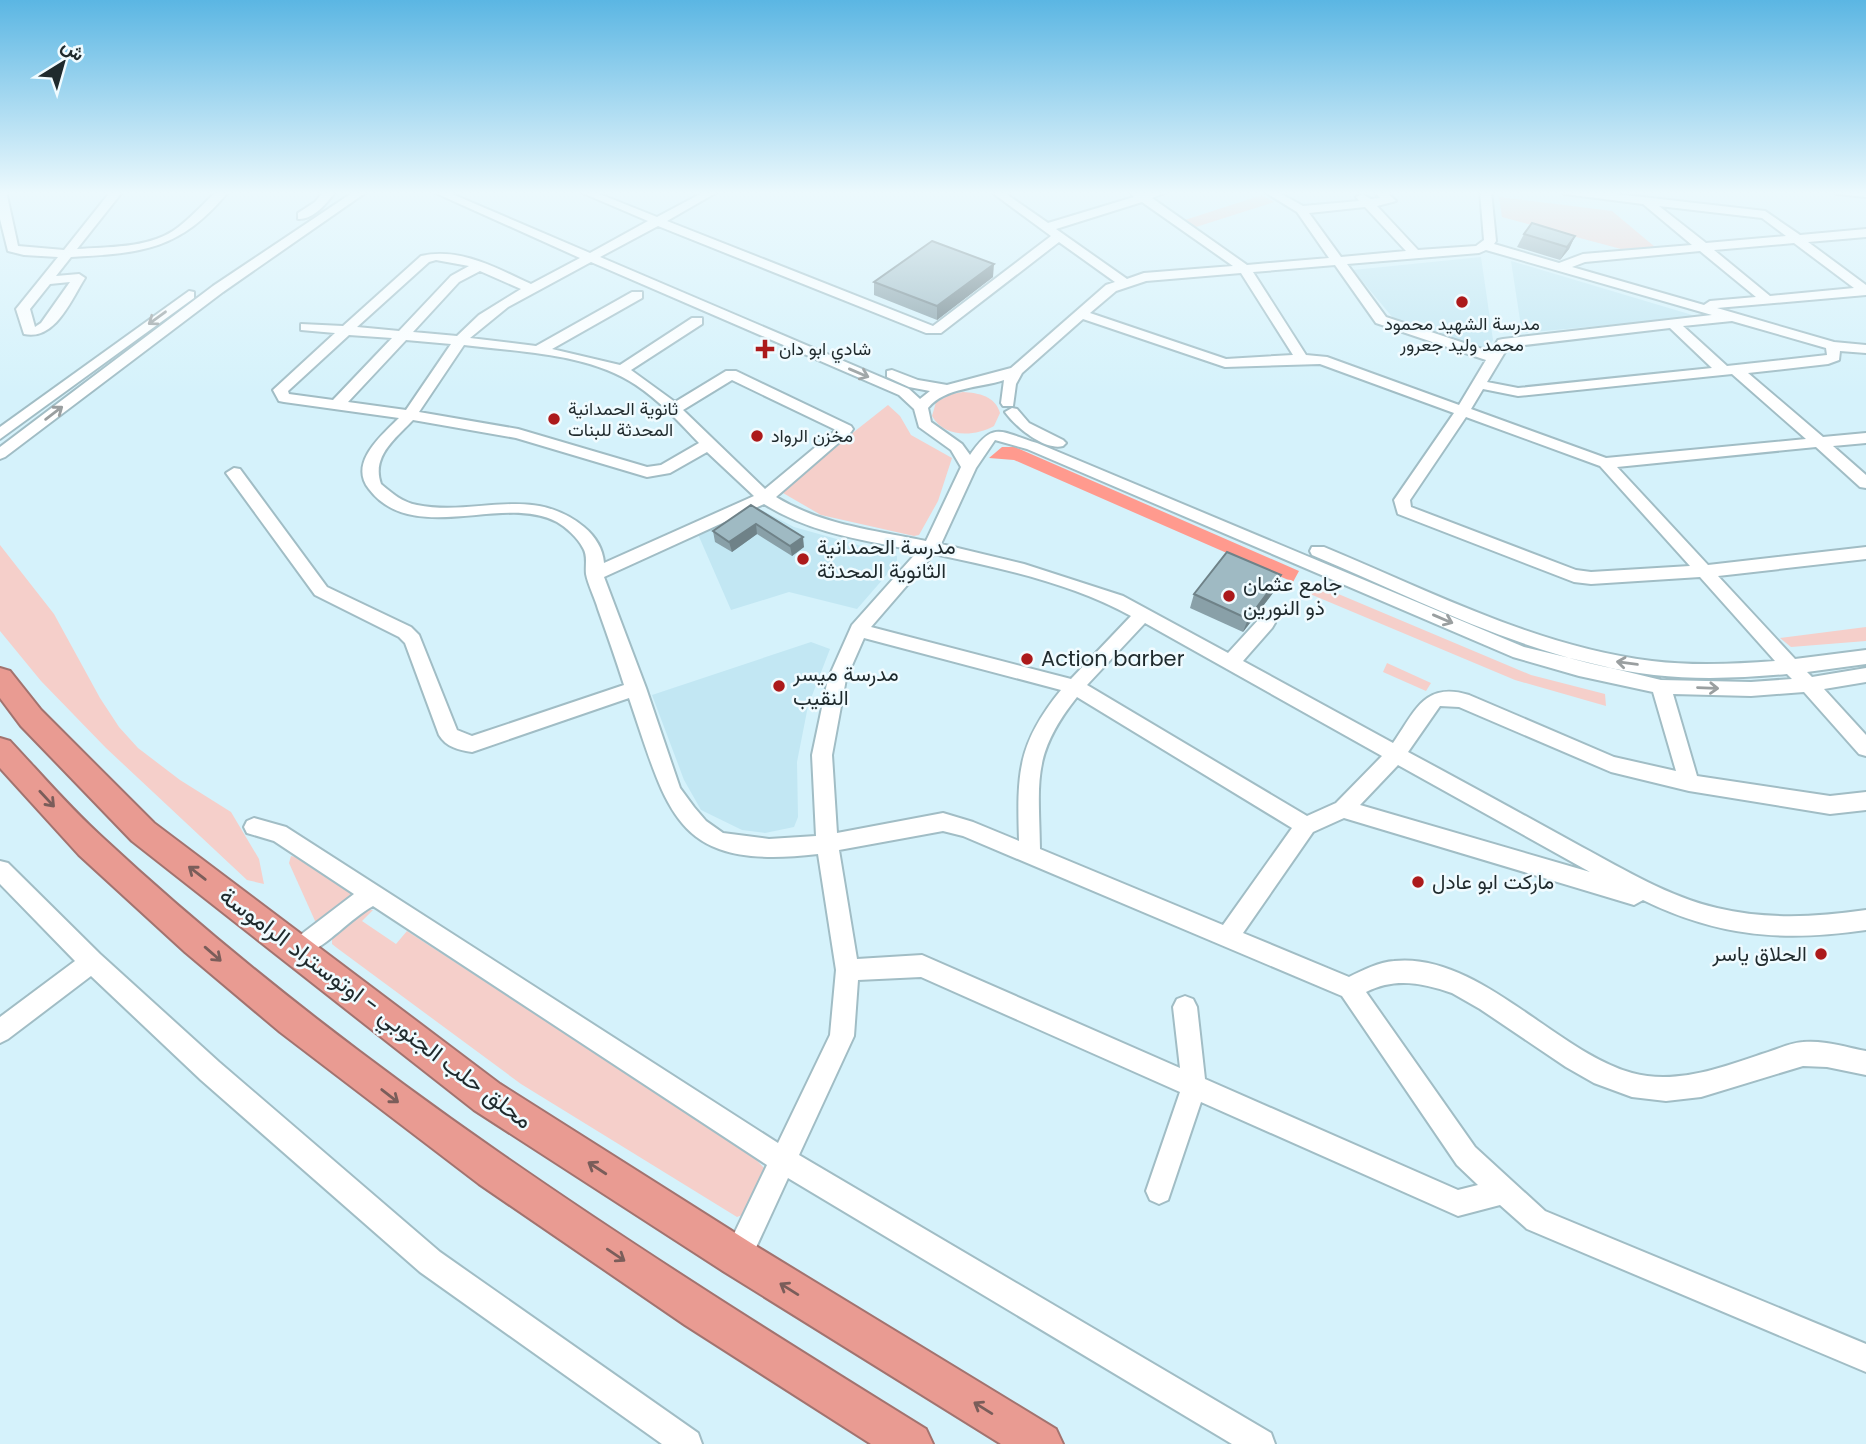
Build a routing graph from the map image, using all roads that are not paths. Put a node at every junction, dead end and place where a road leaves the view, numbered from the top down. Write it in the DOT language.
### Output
graph roads {
  1 [pos="63,258"];
  2 [pos="241,258"];
  3 [pos="263,258"];
  4 [pos="427,258"];
  5 [pos="456,258"];
  6 [pos="589,258"];
  7 [pos="607,258"];
  8 [pos="608,258"];
  9 [pos="749,258"];
  10 [pos="1021,258"];
  11 [pos="1091,258"];
  12 [pos="1230,258"];
  13 [pos="1359,258"];
  14 [pos="1530,258"];
  15 [pos="1582,258"];
  16 [pos="1717,258"];
  17 [pos="1823,258"];
  18 [pos="1338,260"];
  19 [pos="478,267"];
  20 [pos="1560,267"];
  21 [pos="1244,268"];
  22 [pos="47,280"];
  23 [pos="1123,282"];
  24 [pos="532,289"];
  25 [pos="637,295"];
  26 [pos="1769,301"];
  27 [pos="1696,306"];
  28 [pos="1080,314"];
  29 [pos="1731,317"];
  30 [pos="697,321"];
  31 [pos="1673,324"];
  32 [pos="306,327"];
  33 [pos="345,331"];
  34 [pos="401,335"];
  35 [pos="462,341"];
  36 [pos="1833,346"];
  37 [pos="1866,349"];
  38 [pos="538,351"];
  39 [pos="1494,358"];
  40 [pos="1302,359"];
  41 [pos="622,370"];
  42 [pos="1016,370"];
  43 [pos="1730,370"];
  44 [pos="1478,384"];
  45 [pos="967,386"];
  46 [pos="945,389"];
  47 [pos="337,405"];
  48 [pos="921,408"];
  49 [pos="1010,408"];
  50 [pos="674,409"];
  51 [pos="1462,412"];
  52 [pos="410,415"];
  53 [pos="0,434"];
  54 [pos="992,436"];
  55 [pos="942,437"];
  56 [pos="1866,438"];
  57 [pos="1820,442"];
  58 [pos="708,444"];
  59 [pos="0,454"];
  60 [pos="1605,463"];
  61 [pos="969,467"];
  62 [pos="234,473"];
  63 [pos="1866,484"];
  64 [pos="766,497"];
  65 [pos="931,547"];
  66 [pos="1866,553"];
  67 [pos="1707,571"];
  68 [pos="595,574"];
  69 [pos="1401,593"];
  70 [pos="1142,615"];
  71 [pos="1266,623"];
  72 [pos="858,630"];
  73 [pos="1866,657"];
  74 [pos="1230,663"];
  75 [pos="1793,667"];
  76 [pos="1866,675"];
  77 [pos="0,678"];
  78 [pos="1808,685"];
  79 [pos="1075,687"];
  80 [pos="1661,687"];
  81 [pos="636,688"];
  82 [pos="1866,748"];
  83 [pos="0,749"];
  84 [pos="1396,754"];
  85 [pos="1689,783"];
  86 [pos="1866,801"];
  87 [pos="1343,809"];
  88 [pos="1306,826"];
  89 [pos="254,827"];
  90 [pos="827,844"];
  91 [pos="1030,854"];
  92 [pos="0,870"];
  93 [pos="373,895"];
  94 [pos="1694,912"];
  95 [pos="1866,920"];
  96 [pos="1227,936"];
  97 [pos="307,943"];
  98 [pos="92,962"];
  99 [pos="846,970"];
  100 [pos="1350,988"];
  101 [pos="1185,1007"];
  102 [pos="0,1031"];
  103 [pos="1866,1063"];
  104 [pos="1195,1087"];
  105 [pos="782,1160"];
  106 [pos="1159,1191"];
  107 [pos="1504,1191"];
  108 [pos="737,1257"];
  109 [pos="1866,1358"];
  110 [pos="687,1444"];
  111 [pos="911,1444"];
  112 [pos="1041,1444"];
  113 [pos="1261,1444"];
  1 -- 22 [label="street"];
  2 -- 53 [label="street, one-way"];
  59 -- 3 [label="street, one-way"];
  4 -- 33 [label="street"];
  5 -- 19 [label="street"];
  6 -- 24 [label="street"];
  7 -- 48 [label="street, one-way"];
  8 -- 46 [label="street"];
  9 -- 10 [label="street"];
  11 -- 23 [label="street"];
  12 -- 21 [label="street"];
  13 -- 18 [label="street"];
  14 -- 20 [label="street"];
  15 -- 20 [label="street"];
  16 -- 26 [label="street"];
  17 -- 26 [label="street"];
  18 -- 21 [label="street"];
  18 -- 39 [label="street"];
  19 -- 24 [label="street"];
  19 -- 34 [label="street"];
  20 -- 27 [label="street"];
  21 -- 23 [label="street"];
  21 -- 40 [label="street"];
  22 -- 22 [label="street"];
  23 -- 28 [label="street"];
  24 -- 35 [label="street"];
  25 -- 38 [label="street"];
  26 -- 27 [label="street"];
  27 -- 29 [label="street"];
  28 -- 40 [label="street"];
  28 -- 42 [label="street"];
  29 -- 31 [label="street"];
  29 -- 36 [label="street"];
  30 -- 41 [label="street"];
  31 -- 39 [label="street"];
  31 -- 43 [label="street"];
  32 -- 33 [label="street"];
  33 -- 34 [label="street"];
  33 -- 47 [label="street"];
  34 -- 35 [label="street"];
  34 -- 47 [label="street"];
  35 -- 38 [label="street"];
  35 -- 52 [label="street"];
  36 -- 37 [label="street"];
  36 -- 43 [label="street"];
  38 -- 41 [label="street"];
  39 -- 44 [label="street"];
  40 -- 51 [label="street"];
  41 -- 50 [label="street"];
  42 -- 45 [label="street"];
  42 -- 49 [label="street"];
  43 -- 44 [label="street"];
  43 -- 57 [label="street"];
  44 -- 51 [label="street"];
  45 -- 46 [label="street"];
  45 -- 49 [label="street"];
  46 -- 48 [label="street"];
  47 -- 52 [label="street"];
  48 -- 55 [label="street"];
  49 -- 54 [label="street"];
  49 -- 69 [label="street"];
  50 -- 58 [label="street"];
  50 -- 64 [label="street"];
  51 -- 60 [label="street"];
  51 -- 67 [label="street"];
  52 -- 58 [label="street"];
  52 -- 68 [label="street"];
  54 -- 55 [label="street"];
  54 -- 61 [label="street"];
  54 -- 69 [label="street"];
  55 -- 61 [label="street"];
  56 -- 57 [label="street"];
  57 -- 60 [label="street"];
  57 -- 63 [label="street"];
  58 -- 64 [label="street"];
  60 -- 67 [label="street"];
  61 -- 65 [label="street"];
  62 -- 81 [label="street"];
  64 -- 65 [label="street"];
  64 -- 68 [label="street"];
  65 -- 70 [label="street"];
  65 -- 72 [label="street"];
  66 -- 67 [label="street"];
  67 -- 75 [label="street"];
  68 -- 81 [label="street"];
  75 -- 69 [label="street, one-way"];
  69 -- 80 [label="street, one-way"];
  70 -- 74 [label="street"];
  70 -- 79 [label="street"];
  71 -- 74 [label="street"];
  72 -- 79 [label="street"];
  72 -- 90 [label="street"];
  73 -- 75 [label="street"];
  74 -- 84 [label="street"];
  75 -- 78 [label="street"];
  76 -- 78 [label="street"];
  108 -- 77 [label="highway, محلق حلب الجنوبي - اوتوستراد الراموسة, one-way"];
  80 -- 78 [label="street, one-way"];
  78 -- 82 [label="street"];
  79 -- 88 [label="street"];
  79 -- 91 [label="street"];
  80 -- 85 [label="street"];
  81 -- 90 [label="street"];
  83 -- 111 [label="highway, one-way"];
  84 -- 85 [label="street"];
  84 -- 87 [label="street"];
  84 -- 94 [label="street"];
  85 -- 86 [label="street"];
  87 -- 88 [label="street"];
  87 -- 94 [label="street"];
  88 -- 96 [label="street"];
  89 -- 93 [label="street"];
  90 -- 91 [label="street"];
  90 -- 99 [label="street"];
  91 -- 96 [label="street"];
  92 -- 98 [label="street"];
  93 -- 97 [label="street"];
  93 -- 105 [label="street"];
  94 -- 95 [label="street"];
  96 -- 100 [label="street"];
  98 -- 102 [label="street"];
  98 -- 110 [label="street"];
  99 -- 104 [label="street"];
  99 -- 105 [label="street"];
  100 -- 103 [label="street"];
  100 -- 107 [label="street"];
  101 -- 104 [label="street"];
  104 -- 106 [label="street"];
  104 -- 107 [label="street"];
  105 -- 108 [label="street"];
  105 -- 113 [label="street"];
  107 -- 109 [label="street"];
  112 -- 108 [label="highway, محلق حلب الجنوبي - اوتوستراد الراموسة, one-way"];
}
